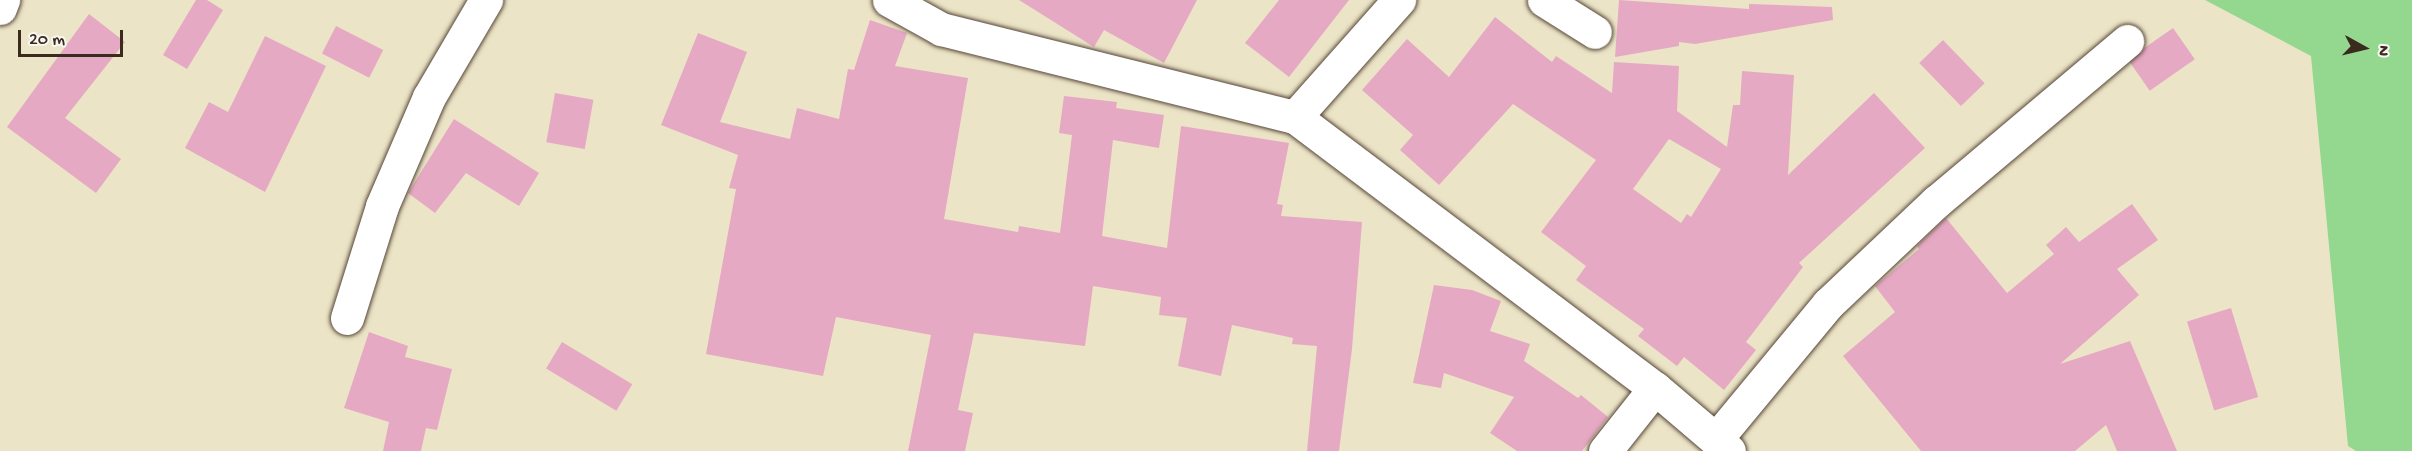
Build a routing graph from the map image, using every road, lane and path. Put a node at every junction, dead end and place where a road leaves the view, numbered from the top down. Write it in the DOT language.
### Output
graph roads {
  1 [pos="3,0"];
  2 [pos="486,0"];
  3 [pos="889,0"];
  4 [pos="1399,0"];
  5 [pos="1544,0"];
  6 [pos="0,8"];
  7 [pos="1595,32"];
  8 [pos="2127,42"];
  9 [pos="1294,117"];
  10 [pos="347,318"];
  11 [pos="1655,388"];
  12 [pos="1723,444"];
  13 [pos="1605,451"];
  1 -- 6 [label="street"];
  2 -- 10 [label="street"];
  3 -- 9 [label="street"];
  4 -- 9 [label="street"];
  5 -- 7 [label="street"];
  8 -- 12 [label="street"];
  9 -- 11 [label="street"];
  11 -- 12 [label="street"];
  11 -- 13 [label="street"];
}
